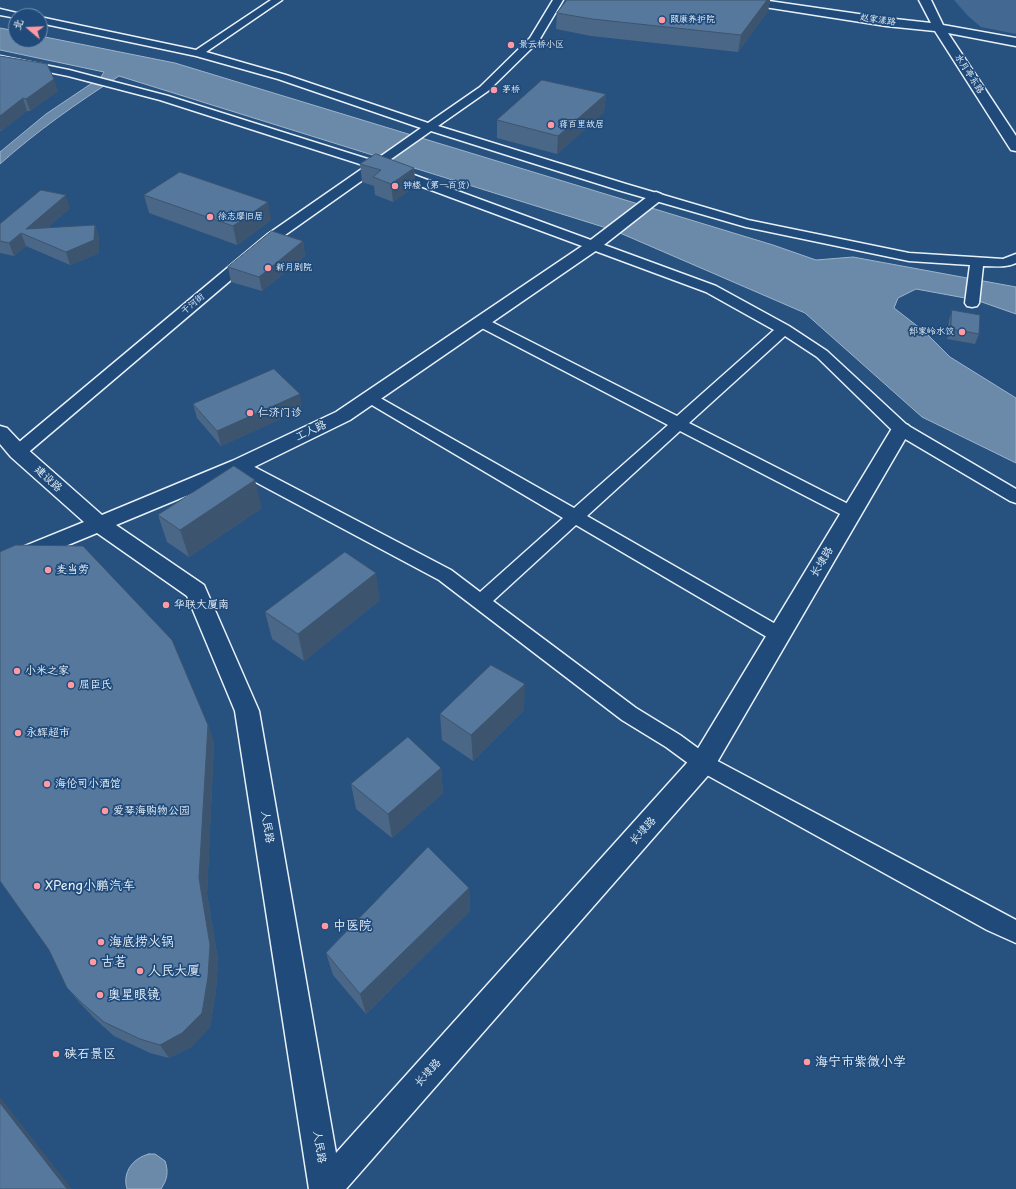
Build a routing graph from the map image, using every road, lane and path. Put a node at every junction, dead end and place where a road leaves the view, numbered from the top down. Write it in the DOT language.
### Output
graph roads {
  1 [pos="277,0"];
  2 [pos="558,0"];
  3 [pos="739,0"];
  4 [pos="925,0"];
  5 [pos="951,18"];
  6 [pos="48,22"];
  7 [pos="939,28"];
  8 [pos="958,30"];
  9 [pos="1016,42"];
  10 [pos="966,44"];
  11 [pos="198,53"];
  12 [pos="0,59"];
  13 [pos="427,129"];
  14 [pos="1016,146"];
  15 [pos="376,165"];
  16 [pos="652,199"];
  17 [pos="597,243"];
  18 [pos="1016,258"];
  19 [pos="976,268"];
  20 [pos="972,303"];
  21 [pos="481,322"];
  22 [pos="784,329"];
  23 [pos="370,398"];
  24 [pos="679,424"];
  25 [pos="901,429"];
  26 [pos="0,432"];
  27 [pos="18,452"];
  28 [pos="238,466"];
  29 [pos="1016,497"];
  30 [pos="852,512"];
  31 [pos="575,517"];
  32 [pos="98,523"];
  33 [pos="0,565"];
  34 [pos="480,602"];
  35 [pos="779,635"];
  36 [pos="703,763"];
  37 [pos="1016,932"];
  38 [pos="326,1189"];
  1 -- 11 [label="street"];
  2 -- 13 [label="street, 干河街"];
  3 -- 7 [label="street, 赵家漾路"];
  4 -- 7 [label="street, 水月亭东路"];
  5 -- 8 [label="street, 水月亭东路"];
  6 -- 11 [label="street"];
  7 -- 8 [label="street, 赵家漾路"];
  7 -- 14 [label="street, 水月亭东路"];
  8 -- 9 [label="street, 赵家漾路"];
  8 -- 10 [label="street, 水月亭东路"];
  11 -- 13 [label="street"];
  12 -- 15 [label="street"];
  13 -- 15 [label="street, 干河街"];
  13 -- 16 [label="street"];
  15 -- 17 [label="street"];
  15 -- 27 [label="street, 干河街"];
  16 -- 17 [label="street, 工人路"];
  16 -- 19 [label="street"];
  17 -- 21 [label="street, 工人路"];
  17 -- 22 [label="street"];
  18 -- 19 [label="street"];
  19 -- 20 [label="street"];
  21 -- 23 [label="street, 工人路"];
  21 -- 24 [label="street"];
  22 -- 24 [label="street"];
  22 -- 25 [label="street"];
  23 -- 28 [label="street, 工人路"];
  23 -- 31 [label="street"];
  24 -- 30 [label="street"];
  24 -- 31 [label="street"];
  25 -- 29 [label="street"];
  25 -- 30 [label="street, 长埭路"];
  26 -- 27 [label="street, 建设路"];
  27 -- 32 [label="street, 建设路"];
  28 -- 32 [label="street, 工人路"];
  28 -- 34 [label="street"];
  30 -- 35 [label="street, 长埭路"];
  31 -- 34 [label="street"];
  31 -- 35 [label="street"];
  32 -- 33 [label="street, 工人路"];
  32 -- 38 [label="street, 人民路"];
  34 -- 36 [label="street"];
  35 -- 36 [label="street, 长埭路"];
  36 -- 37 [label="street"];
  36 -- 38 [label="street, 长埭路"];
}
